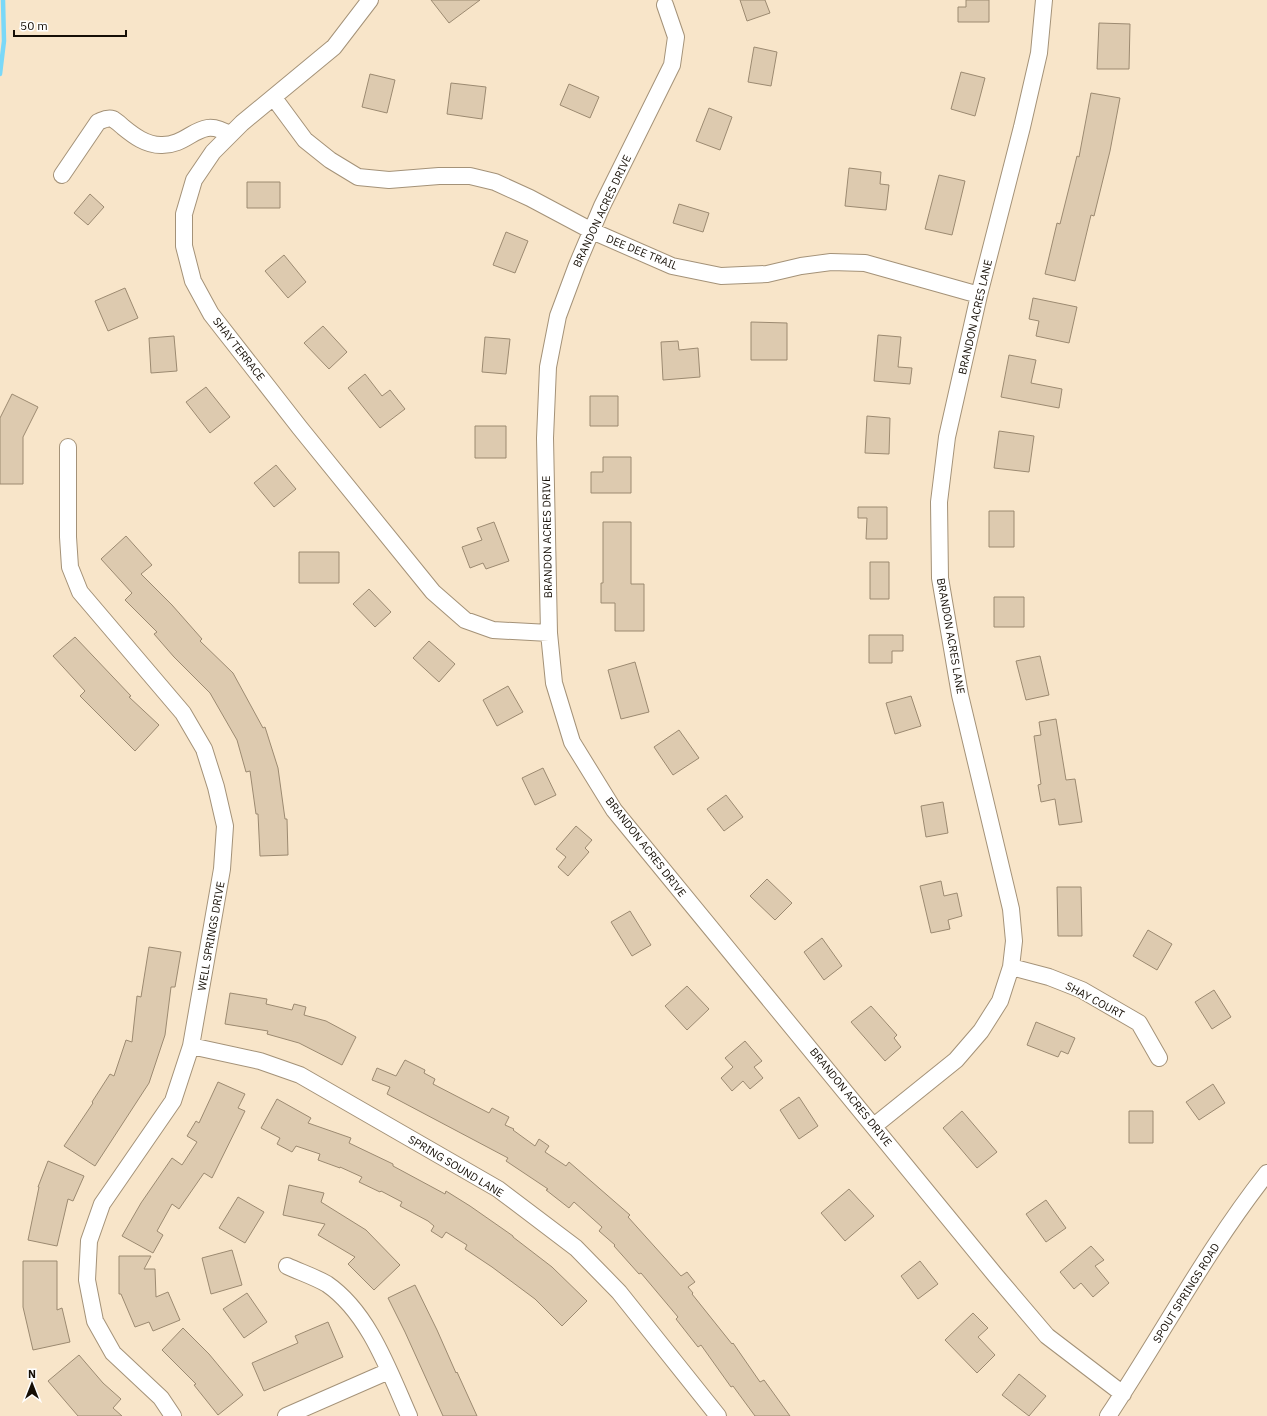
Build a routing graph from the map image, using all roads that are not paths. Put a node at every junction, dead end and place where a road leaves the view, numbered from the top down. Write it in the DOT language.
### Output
graph roads {
  1 [pos="370,0"];
  2 [pos="1044,0"];
  3 [pos="665,5"];
  4 [pos="274,98"];
  5 [pos="230,135"];
  6 [pos="62,175"];
  7 [pos="592,231"];
  8 [pos="979,295"];
  9 [pos="68,447"];
  10 [pos="549,633"];
  11 [pos="1011,967"];
  12 [pos="191,1046"];
  13 [pos="1159,1058"];
  14 [pos="874,1126"];
  15 [pos="1267,1173"];
  16 [pos="287,1266"];
  17 [pos="389,1371"];
  18 [pos="1123,1394"];
  19 [pos="173,1416"];
  20 [pos="286,1416"];
  21 [pos="409,1416"];
  22 [pos="718,1416"];
  23 [pos="1108,1416"];
  1 -- 4 [label="street, SHAY TERRACE"];
  2 -- 8 [label="street, BRANDON ACRES LANE"];
  3 -- 7 [label="street, BRANDON ACRES DRIVE"];
  4 -- 5 [label="street, SHAY TERRACE"];
  4 -- 7 [label="street, DEE DEE TRAIL"];
  5 -- 6 [label="street"];
  5 -- 10 [label="street, SHAY TERRACE"];
  7 -- 8 [label="street, DEE DEE TRAIL"];
  7 -- 10 [label="street, BRANDON ACRES DRIVE"];
  8 -- 11 [label="street, BRANDON ACRES LANE"];
  9 -- 12 [label="street, WELL SPRINGS DRIVE"];
  10 -- 14 [label="street, BRANDON ACRES DRIVE"];
  11 -- 13 [label="street, SHAY COURT"];
  11 -- 14 [label="street, BRANDON ACRES LANE"];
  12 -- 19 [label="street, WELL SPRINGS DRIVE"];
  12 -- 22 [label="street, SPRING SOUND LANE"];
  14 -- 18 [label="street, BRANDON ACRES DRIVE"];
  15 -- 18 [label="street, SPOUT SPRINGS ROAD"];
  16 -- 17 [label="street"];
  17 -- 20 [label="street"];
  17 -- 21 [label="street"];
  18 -- 23 [label="street, SPOUT SPRINGS ROAD"];
}
